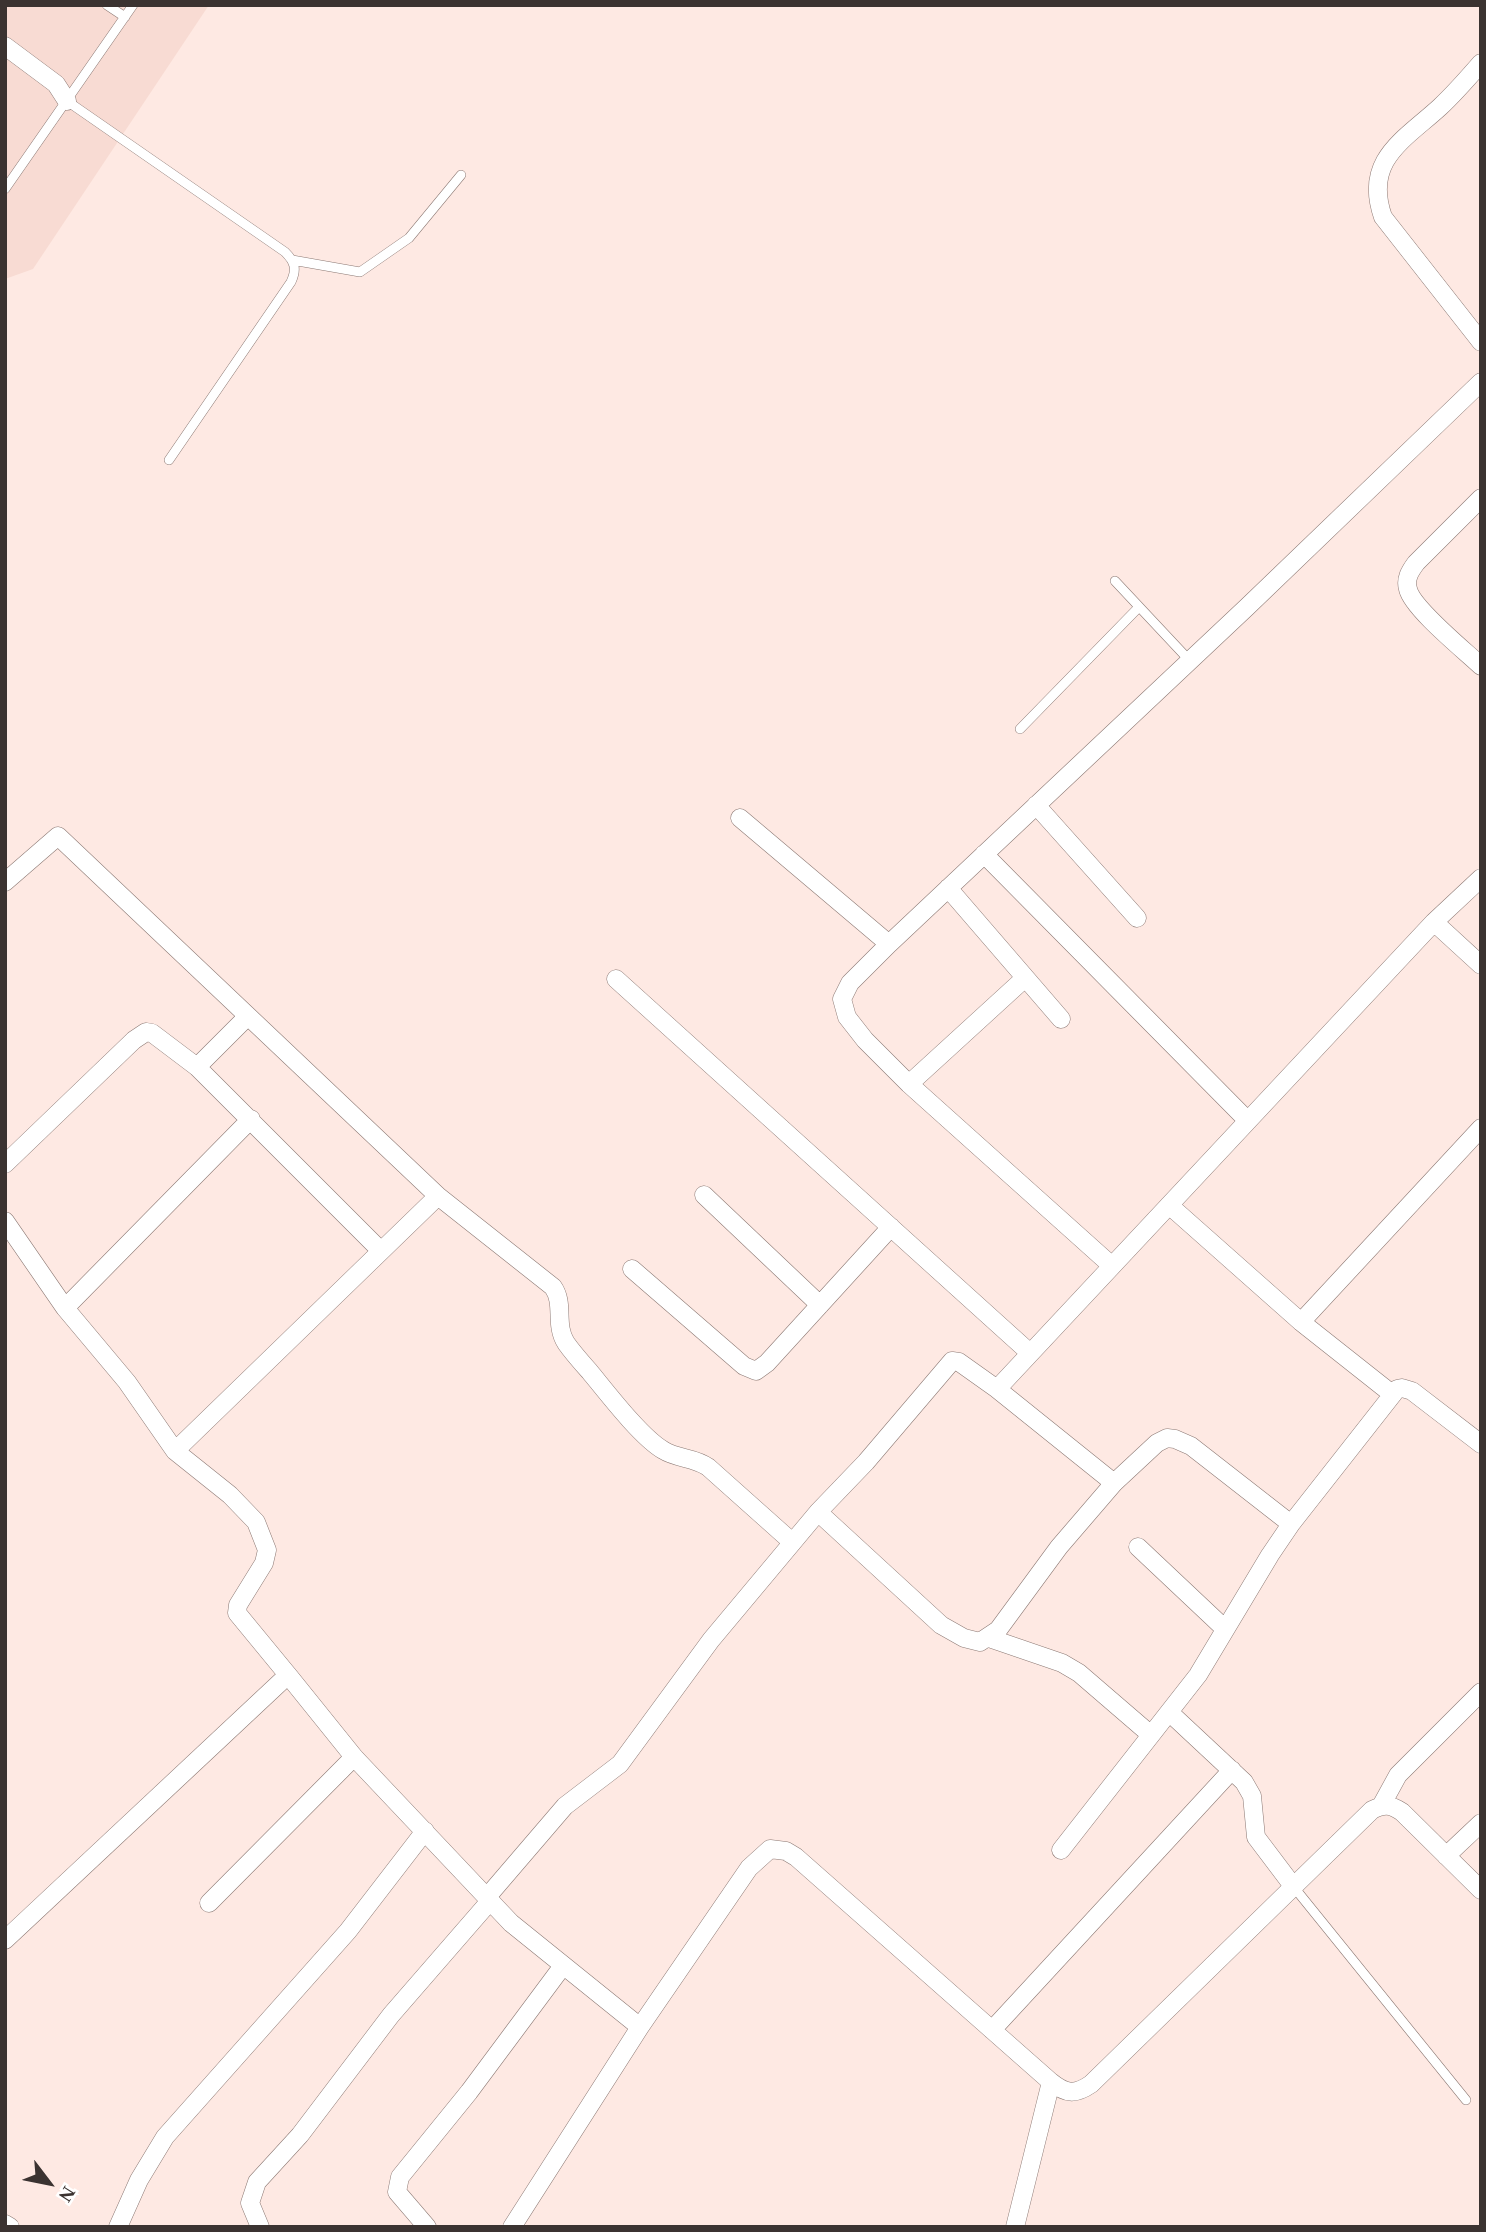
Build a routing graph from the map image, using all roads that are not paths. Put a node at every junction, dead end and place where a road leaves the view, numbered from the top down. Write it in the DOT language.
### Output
graph roads {
  1 [pos="107,5"];
  2 [pos="133,5"];
  3 [pos="125,17"];
  4 [pos="5,46"];
  5 [pos="1481,63"];
  6 [pos="66,101"];
  7 [pos="461,175"];
  8 [pos="5,189"];
  9 [pos="292,260"];
  10 [pos="1481,342"];
  11 [pos="1481,382"];
  12 [pos="169,460"];
  13 [pos="1479,502"];
  14 [pos="1115,581"];
  15 [pos="1139,607"];
  16 [pos="1190,661"];
  17 [pos="1481,666"];
  18 [pos="1020,729"];
  19 [pos="1036,805"];
  20 [pos="740,818"];
  21 [pos="984,855"];
  22 [pos="1481,878"];
  23 [pos="5,882"];
  24 [pos="948,888"];
  25 [pos="1137,918"];
  26 [pos="1434,922"];
  27 [pos="890,944"];
  28 [pos="1481,965"];
  29 [pos="1025,978"];
  30 [pos="616,979"];
  31 [pos="248,1016"];
  32 [pos="1061,1019"];
  33 [pos="197,1067"];
  34 [pos="909,1084"];
  35 [pos="251,1119"];
  36 [pos="1248,1121"];
  37 [pos="1481,1128"];
  38 [pos="5,1164"];
  39 [pos="704,1195"];
  40 [pos="438,1196"];
  41 [pos="1169,1205"];
  42 [pos="5,1221"];
  43 [pos="891,1227"];
  44 [pos="381,1251"];
  45 [pos="1112,1266"];
  46 [pos="632,1269"];
  47 [pos="820,1305"];
  48 [pos="65,1308"];
  49 [pos="1301,1322"];
  50 [pos="1030,1353"];
  51 [pos="997,1389"];
  52 [pos="1392,1394"];
  53 [pos="1481,1444"];
  54 [pos="175,1451"];
  55 [pos="1114,1483"];
  56 [pos="818,1512"];
  57 [pos="1291,1524"];
  58 [pos="792,1542"];
  59 [pos="1138,1547"];
  60 [pos="1226,1629"];
  61 [pos="989,1638"];
  62 [pos="288,1675"];
  63 [pos="1481,1692"];
  64 [pos="1169,1712"];
  65 [pos="1151,1735"];
  66 [pos="354,1757"];
  67 [pos="1231,1770"];
  68 [pos="1381,1806"];
  69 [pos="1481,1823"];
  70 [pos="425,1831"];
  71 [pos="1061,1850"];
  72 [pos="1446,1856"];
  73 [pos="1293,1886"];
  74 [pos="1481,1891"];
  75 [pos="489,1899"];
  76 [pos="209,1903"];
  77 [pos="5,1940"];
  78 [pos="562,1967"];
  79 [pos="640,2027"];
  80 [pos="992,2030"];
  81 [pos="1051,2082"];
  82 [pos="1466,2100"];
  83 [pos="5,2224"];
  84 [pos="10,2227"];
  85 [pos="118,2227"];
  86 [pos="260,2227"];
  87 [pos="426,2227"];
  88 [pos="512,2227"];
  89 [pos="1015,2227"];
  1 -- 3 [label="lane"];
  2 -- 3 [label="lane"];
  3 -- 6 [label="lane"];
  4 -- 6 [label="street"];
  5 -- 10 [label="street"];
  6 -- 8 [label="lane"];
  6 -- 9 [label="lane"];
  7 -- 9 [label="lane"];
  9 -- 12 [label="lane"];
  11 -- 16 [label="street"];
  13 -- 17 [label="street"];
  14 -- 15 [label="lane"];
  15 -- 16 [label="lane"];
  15 -- 18 [label="lane"];
  16 -- 19 [label="street"];
  19 -- 21 [label="street"];
  19 -- 25 [label="street"];
  20 -- 27 [label="street"];
  21 -- 24 [label="street"];
  21 -- 36 [label="street"];
  22 -- 26 [label="street"];
  23 -- 31 [label="street"];
  24 -- 27 [label="street"];
  24 -- 29 [label="street"];
  26 -- 28 [label="street"];
  26 -- 36 [label="street"];
  27 -- 34 [label="street"];
  29 -- 32 [label="street"];
  29 -- 34 [label="street"];
  30 -- 43 [label="street"];
  31 -- 33 [label="street"];
  31 -- 40 [label="street"];
  33 -- 35 [label="street"];
  33 -- 38 [label="street"];
  34 -- 45 [label="street"];
  35 -- 44 [label="street"];
  35 -- 48 [label="street"];
  36 -- 41 [label="street"];
  37 -- 49 [label="street"];
  39 -- 47 [label="street"];
  40 -- 44 [label="street"];
  40 -- 58 [label="street"];
  41 -- 45 [label="street"];
  41 -- 49 [label="street"];
  42 -- 48 [label="street"];
  43 -- 47 [label="street"];
  43 -- 50 [label="street"];
  44 -- 54 [label="street"];
  45 -- 50 [label="street"];
  46 -- 47 [label="street"];
  48 -- 54 [label="street"];
  49 -- 52 [label="street"];
  50 -- 51 [label="street"];
  51 -- 55 [label="street"];
  51 -- 56 [label="street"];
  52 -- 53 [label="street"];
  52 -- 57 [label="street"];
  54 -- 62 [label="street"];
  55 -- 57 [label="street"];
  55 -- 61 [label="street"];
  56 -- 58 [label="street"];
  56 -- 61 [label="street"];
  57 -- 60 [label="street"];
  58 -- 75 [label="street"];
  59 -- 60 [label="street"];
  60 -- 64 [label="street"];
  61 -- 65 [label="street"];
  62 -- 66 [label="street"];
  62 -- 77 [label="street"];
  63 -- 68 [label="street"];
  64 -- 65 [label="street"];
  64 -- 67 [label="street"];
  65 -- 71 [label="street"];
  66 -- 70 [label="street"];
  66 -- 76 [label="street"];
  67 -- 73 [label="street"];
  67 -- 80 [label="street"];
  68 -- 72 [label="street"];
  68 -- 73 [label="street"];
  69 -- 72 [label="street"];
  70 -- 75 [label="street"];
  70 -- 85 [label="street"];
  72 -- 74 [label="street"];
  73 -- 81 [label="street"];
  73 -- 82 [label="lane"];
  75 -- 78 [label="street"];
  75 -- 86 [label="street"];
  78 -- 79 [label="street"];
  78 -- 87 [label="street"];
  79 -- 80 [label="street"];
  79 -- 88 [label="street"];
  80 -- 81 [label="street"];
  81 -- 89 [label="street"];
  83 -- 84 [label="street"];
}
